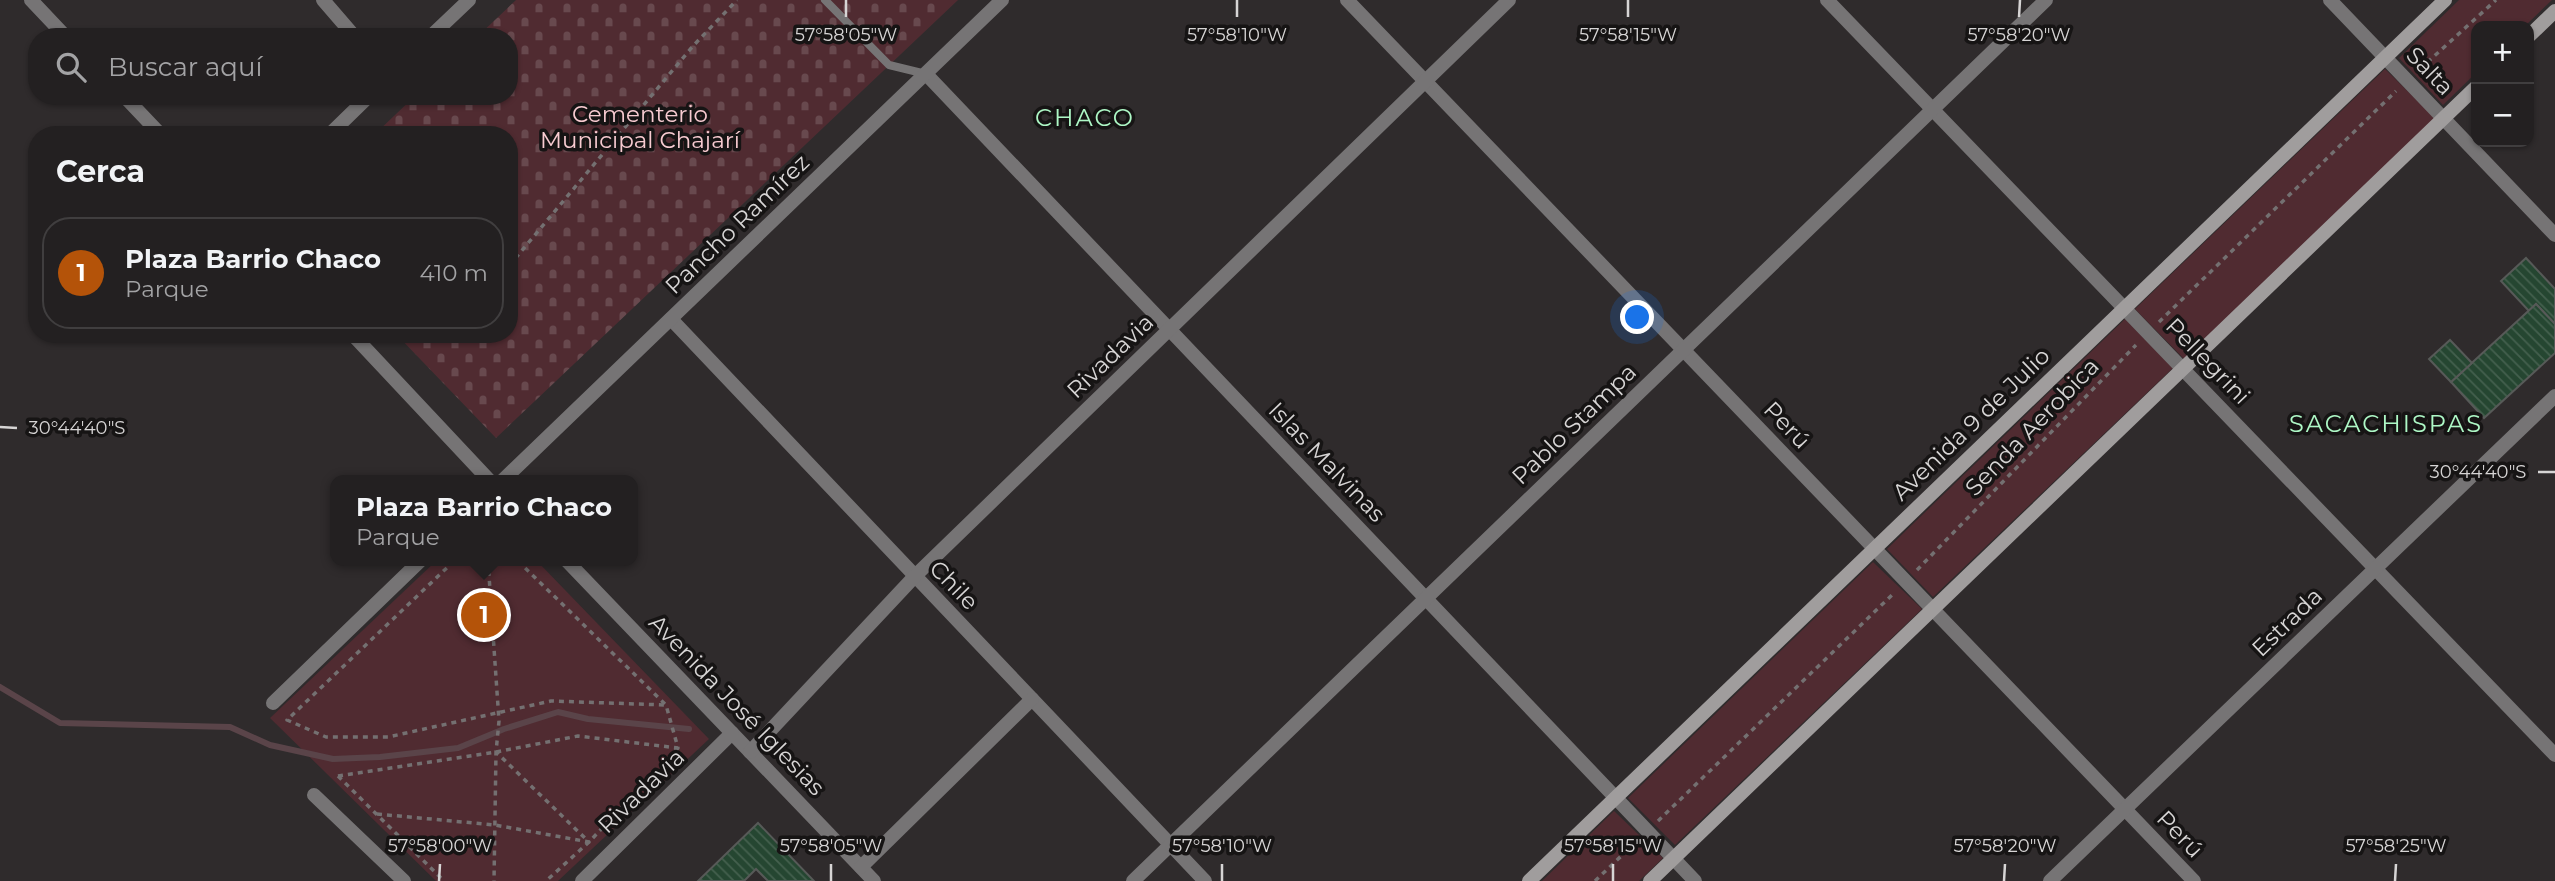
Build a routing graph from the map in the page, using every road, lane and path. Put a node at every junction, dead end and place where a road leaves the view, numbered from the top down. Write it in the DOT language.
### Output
graph roads {
  1 [pos="31,0"];
  2 [pos="323,0"];
  3 [pos="469,0"];
  4 [pos="737,0"];
  5 [pos="825,0"];
  6 [pos="1002,0"];
  7 [pos="1347,0"];
  8 [pos="1509,0"];
  9 [pos="1827,0"];
  10 [pos="2046,0"];
  11 [pos="2330,0"];
  12 [pos="2445,0"];
  13 [pos="2496,0"];
  14 [pos="2555,11"];
  15 [pos="57,28"];
  16 [pos="347,28"];
  17 [pos="439,28"];
  18 [pos="2534,31"];
  19 [pos="2385,57"];
  20 [pos="926,74"];
  21 [pos="2407,80"];
  22 [pos="1426,81"];
  23 [pos="2471,92"];
  24 [pos="133,105"];
  25 [pos="360,105"];
  26 [pos="1933,109"];
  27 [pos="2443,118"];
  28 [pos="152,126"];
  29 [pos="339,126"];
  30 [pos="2555,235"];
  31 [pos="518,255"];
  32 [pos="2124,308"];
  33 [pos="671,319"];
  34 [pos="1170,330"];
  35 [pos="2149,332"];
  36 [pos="360,343"];
  37 [pos="1683,350"];
  38 [pos="2183,369"];
  39 [pos="2555,396"];
  40 [pos="484,475"];
  41 [pos="508,475"];
  42 [pos="1874,549"];
  43 [pos="415,566"];
  44 [pos="449,566"];
  45 [pos="488,566"];
  46 [pos="523,566"];
  47 [pos="572,566"];
  48 [pos="2376,569"];
  49 [pos="915,576"];
  50 [pos="1906,582"];
  51 [pos="1426,598"];
  52 [pos="1933,609"];
  53 [pos="1032,699"];
  54 [pos="273,703"];
  55 [pos="666,705"];
  56 [pos="498,713"];
  57 [pos="732,733"];
  58 [pos="678,748"];
  59 [pos="496,752"];
  60 [pos="750,752"];
  61 [pos="2555,755"];
  62 [pos="314,795"];
  63 [pos="1615,797"];
  64 [pos="2125,809"];
  65 [pos="377,814"];
  66 [pos="495,825"];
  67 [pos="1647,831"];
  68 [pos="589,842"];
  69 [pos="1171,845"];
  70 [pos="1674,859"];
  71 [pos="860,867"];
  72 [pos="404,881"];
  73 [pos="444,881"];
  74 [pos="494,881"];
  75 [pos="546,881"];
  76 [pos="582,881"];
  77 [pos="874,881"];
  78 [pos="1133,881"];
  79 [pos="1205,881"];
  80 [pos="1528,881"];
  81 [pos="1595,881"];
  82 [pos="1650,881"];
  83 [pos="1695,881"];
  84 [pos="2050,881"];
  85 [pos="2194,881"];
  1 -- 15 [label="street"];
  2 -- 16 [label="street"];
  3 -- 17 [label="street"];
  4 -- 31 [label="path"];
  5 -- 20 [label="lane"];
  6 -- 20 [label="street, Pancho Ramírez"];
  7 -- 22 [label="street, Perú"];
  8 -- 22 [label="street, Rivadavia"];
  9 -- 26 [label="street, Pellegrini"];
  10 -- 26 [label="street, Pablo Stampa"];
  11 -- 19 [label="street, Salta"];
  12 -- 19 [label="main road, Avenida 9 de Julio"];
  13 -- 21 [label="path, Senda Aerobica"];
  14 -- 18 [label="main road"];
  19 -- 21 [label="street, Salta"];
  19 -- 32 [label="main road, Avenida 9 de Julio"];
  20 -- 33 [label="street, Pancho Ramírez"];
  20 -- 34 [label="street, Islas Malvinas"];
  21 -- 27 [label="street, Salta"];
  21 -- 35 [label="path, Senda Aerobica"];
  22 -- 34 [label="street, Rivadavia"];
  22 -- 37 [label="street, Perú"];
  23 -- 27 [label="main road"];
  24 -- 28 [label="street"];
  25 -- 29 [label="street"];
  26 -- 32 [label="street, Pellegrini"];
  26 -- 37 [label="street, Pablo Stampa"];
  27 -- 30 [label="street, Salta"];
  27 -- 38 [label="main road"];
  32 -- 35 [label="street, Pellegrini"];
  32 -- 42 [label="main road, Avenida 9 de Julio"];
  33 -- 41 [label="street, Pancho Ramírez"];
  33 -- 49 [label="street, Chile"];
  34 -- 49 [label="street, Rivadavia"];
  34 -- 51 [label="street, Islas Malvinas"];
  35 -- 38 [label="street, Pellegrini"];
  35 -- 50 [label="path, Senda Aerobica"];
  36 -- 40 [label="street"];
  37 -- 42 [label="street, Perú"];
  37 -- 51 [label="street, Pablo Stampa"];
  38 -- 48 [label="street, Pellegrini"];
  38 -- 52 [label="main road"];
  39 -- 48 [label="street, Estrada"];
  42 -- 50 [label="street, Perú"];
  42 -- 63 [label="main road, Avenida 9 de Julio"];
  43 -- 54 [label="street"];
  44 -- 56 [label="path"];
  45 -- 56 [label="path"];
  46 -- 55 [label="path"];
  47 -- 57 [label="street, Avenida José Iglesias"];
  48 -- 61 [label="street, Pellegrini"];
  48 -- 64 [label="street, Estrada"];
  49 -- 53 [label="street, Chile"];
  49 -- 60 [label="street, Rivadavia"];
  50 -- 52 [label="street, Perú"];
  50 -- 67 [label="path, Senda Aerobica"];
  51 -- 63 [label="street, Islas Malvinas"];
  51 -- 69 [label="street, Pablo Stampa"];
  52 -- 64 [label="street, Perú"];
  52 -- 70 [label="main road"];
  53 -- 69 [label="street, Chile"];
  53 -- 71 [label="street"];
  55 -- 56 [label="path"];
  55 -- 58 [label="path"];
  56 -- 59 [label="path"];
  57 -- 60 [label="street, Avenida José Iglesias"];
  57 -- 76 [label="street, Rivadavia"];
  58 -- 59 [label="path"];
  58 -- 68 [label="path"];
  59 -- 65 [label="path"];
  59 -- 66 [label="path"];
  59 -- 68 [label="path"];
  60 -- 71 [label="street, Avenida José Iglesias"];
  62 -- 72 [label="street"];
  63 -- 67 [label="street, Islas Malvinas"];
  63 -- 80 [label="main road, Avenida 9 de Julio"];
  64 -- 84 [label="street, Estrada"];
  64 -- 85 [label="street, Perú"];
  65 -- 66 [label="path"];
  65 -- 73 [label="path"];
  66 -- 68 [label="path"];
  66 -- 74 [label="path"];
  67 -- 70 [label="street, Islas Malvinas"];
  67 -- 81 [label="path, Senda Aerobica"];
  68 -- 75 [label="path"];
  69 -- 78 [label="street, Pablo Stampa"];
  69 -- 79 [label="street, Chile"];
  70 -- 82 [label="main road"];
  70 -- 83 [label="street, Islas Malvinas"];
  71 -- 77 [label="street, Avenida José Iglesias"];
}
